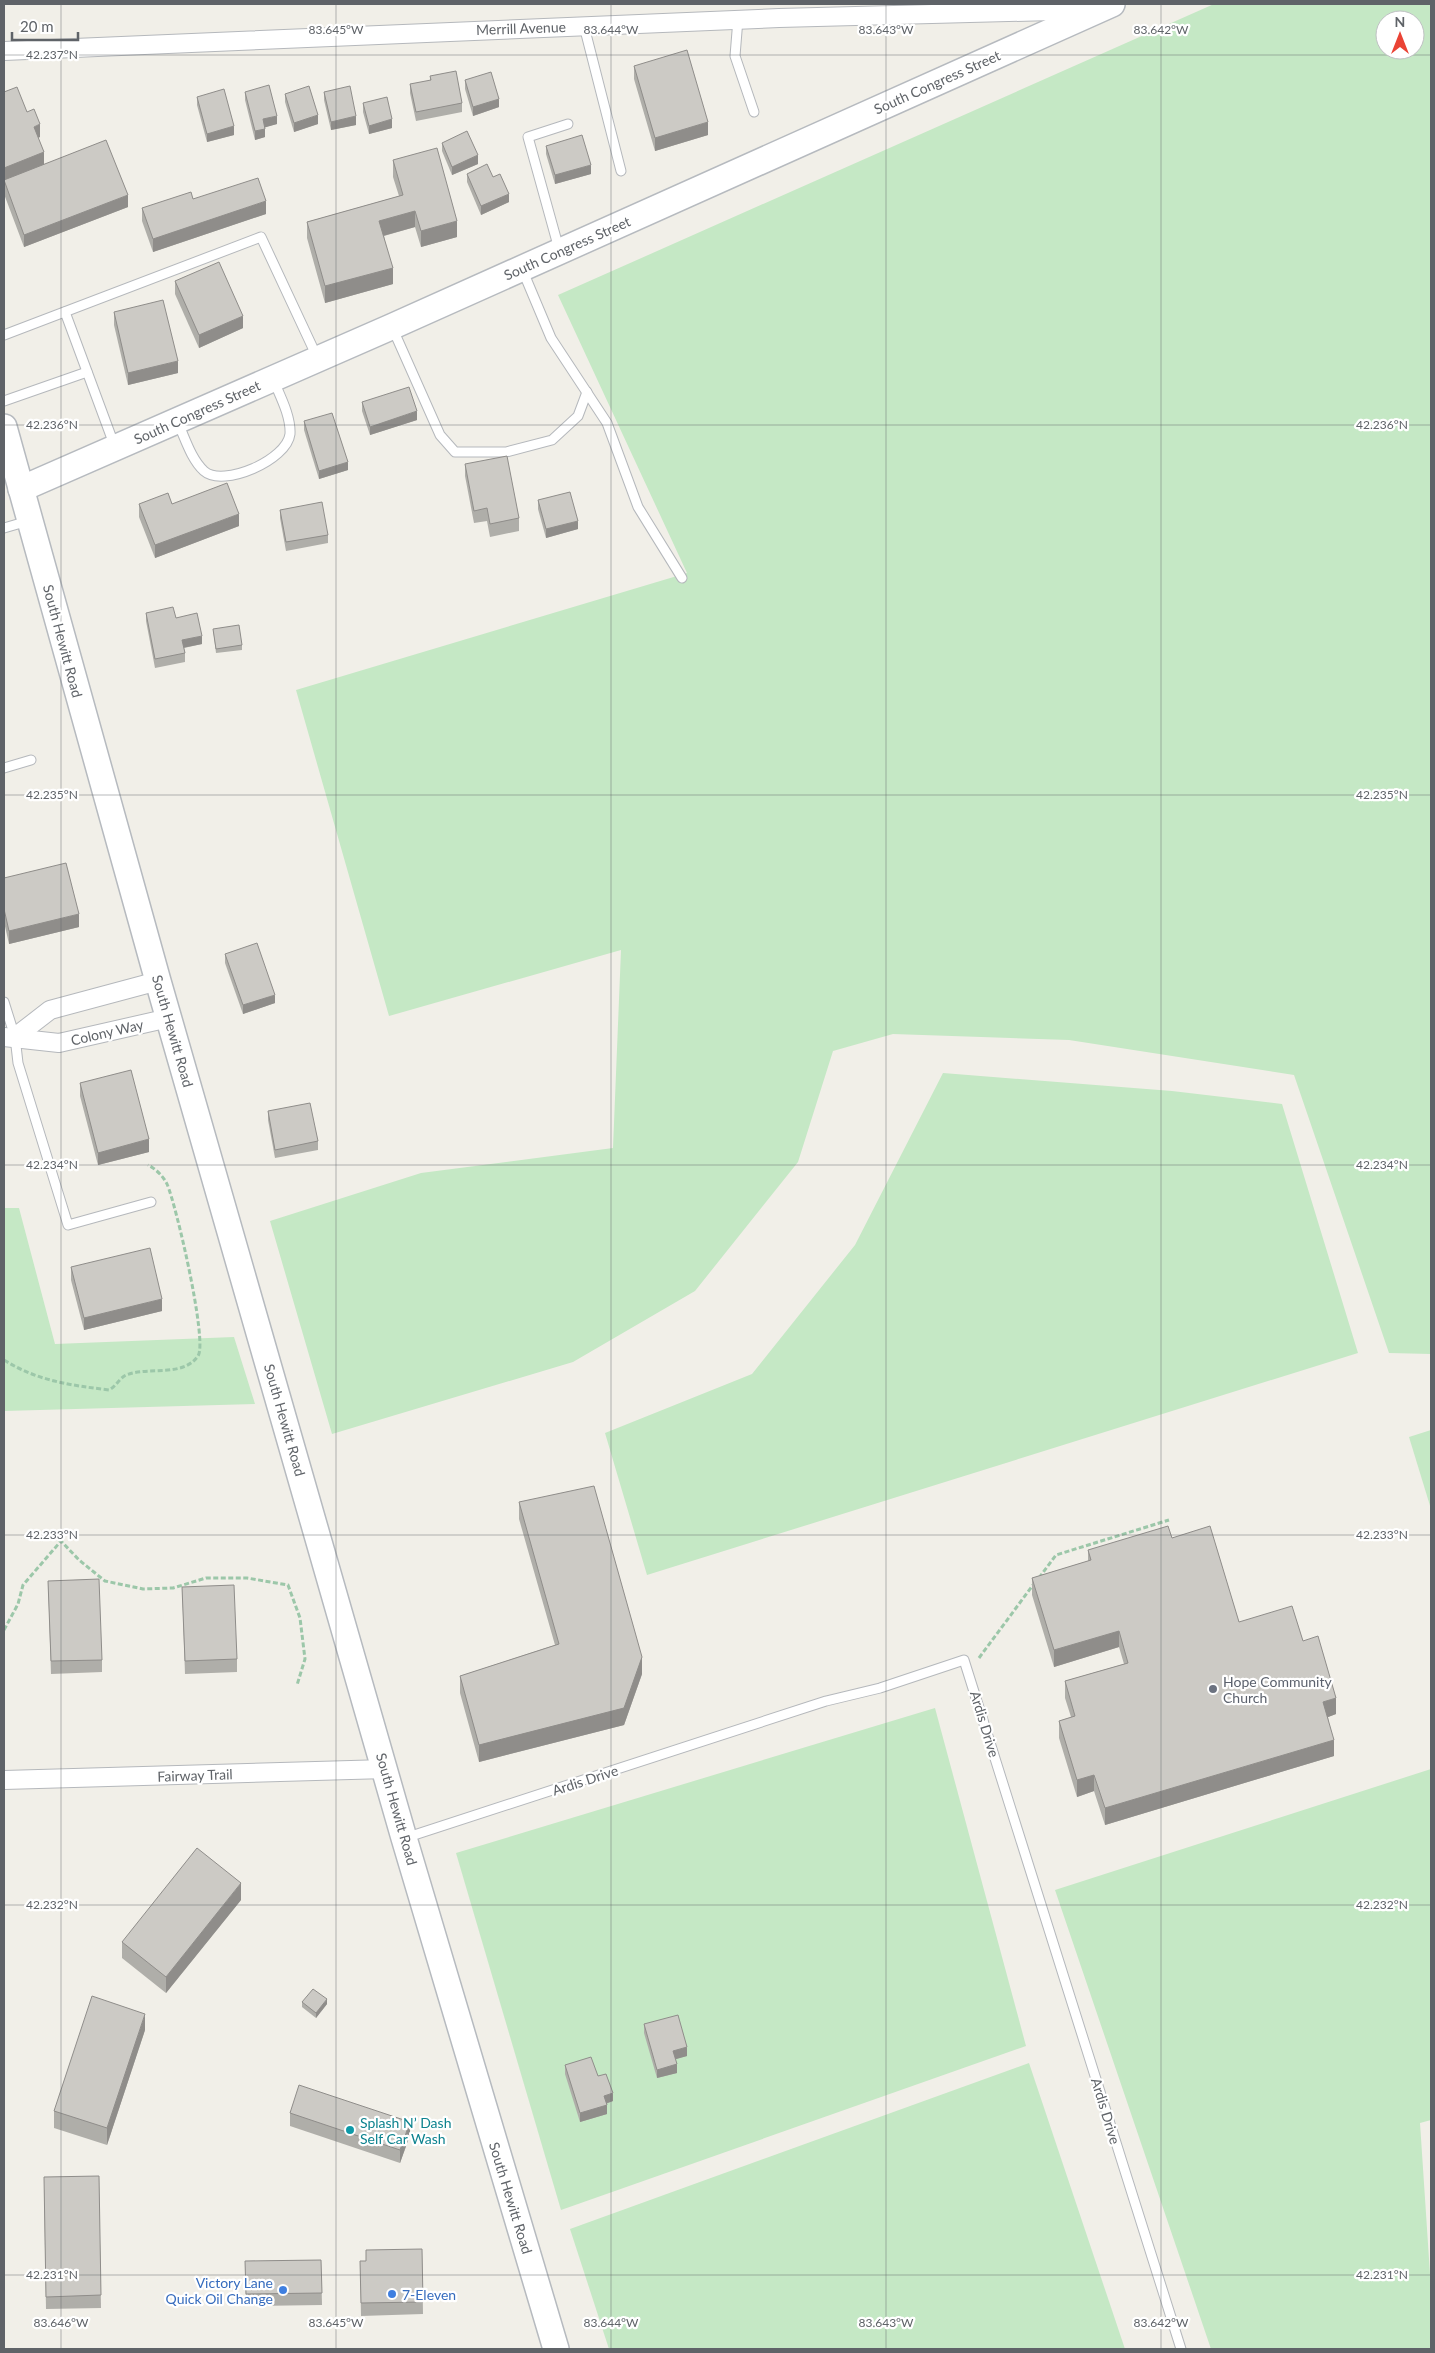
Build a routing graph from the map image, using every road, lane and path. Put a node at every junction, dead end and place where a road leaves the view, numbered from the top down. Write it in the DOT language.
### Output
graph roads {
  1 [pos="1105,7"];
  2 [pos="738,19"];
  3 [pos="584,26"];
  4 [pos="4,51"];
  5 [pos="754,112"];
  6 [pos="568,124"];
  7 [pos="621,171"];
  8 [pos="560,252"];
  9 [pos="522,268"];
  10 [pos="65,312"];
  11 [pos="392,327"];
  12 [pos="4,335"];
  13 [pos="318,359"];
  14 [pos="87,372"];
  15 [pos="272,379"];
  16 [pos="587,392"];
  17 [pos="4,401"];
  18 [pos="176,421"];
  19 [pos="4,427"];
  20 [pos="115,448"];
  21 [pos="21,489"];
  22 [pos="30,521"];
  23 [pos="4,528"];
  24 [pos="682,578"];
  25 [pos="31,760"];
  26 [pos="4,768"];
  27 [pos="158,981"];
  28 [pos="4,1002"];
  29 [pos="169,1018"];
  30 [pos="9,1037"];
  31 [pos="148,1165"];
  32 [pos="151,1202"];
  33 [pos="4,1360"];
  34 [pos="1169,1520"];
  35 [pos="4,1630"];
  36 [pos="976,1663"];
  37 [pos="297,1685"];
  38 [pos="386,1769"];
  39 [pos="4,1780"];
  40 [pos="404,1838"];
  41 [pos="556,2349"];
  42 [pos="1181,2349"];
  1 -- 2 [label="street, Merrill Avenue"];
  1 -- 8 [label="main road, South Congress Street"];
  2 -- 3 [label="street, Merrill Avenue"];
  2 -- 5 [label="lane"];
  3 -- 4 [label="street, Merrill Avenue"];
  3 -- 7 [label="lane"];
  6 -- 8 [label="lane"];
  8 -- 9 [label="main road, South Congress Street"];
  9 -- 11 [label="main road, South Congress Street"];
  9 -- 16 [label="lane"];
  10 -- 12 [label="lane"];
  10 -- 13 [label="lane"];
  10 -- 14 [label="lane"];
  11 -- 13 [label="main road, South Congress Street"];
  11 -- 16 [label="lane"];
  13 -- 15 [label="main road, South Congress Street"];
  14 -- 17 [label="lane"];
  14 -- 20 [label="lane"];
  15 -- 18 [label="main road, South Congress Street"];
  15 -- 18 [label="lane"];
  16 -- 24 [label="lane"];
  18 -- 20 [label="main road, South Congress Street"];
  19 -- 21 [label="main road, South Hewitt Road"];
  20 -- 21 [label="main road, South Congress Street"];
  21 -- 22 [label="main road, South Hewitt Road"];
  22 -- 23 [label="lane"];
  22 -- 27 [label="main road, South Hewitt Road"];
  25 -- 26 [label="lane"];
  27 -- 29 [label="main road, South Hewitt Road"];
  27 -- 30 [label="street"];
  28 -- 30 [label="lane"];
  29 -- 30 [label="street, Colony Way"];
  29 -- 38 [label="main road, South Hewitt Road"];
  30 -- 32 [label="lane"];
  31 -- 33 [label="path"];
  34 -- 36 [label="path"];
  35 -- 37 [label="path"];
  38 -- 39 [label="street, Fairway Trail"];
  38 -- 40 [label="main road, South Hewitt Road"];
  40 -- 41 [label="main road, South Hewitt Road"];
  40 -- 42 [label="lane, Ardis Drive"];
}
